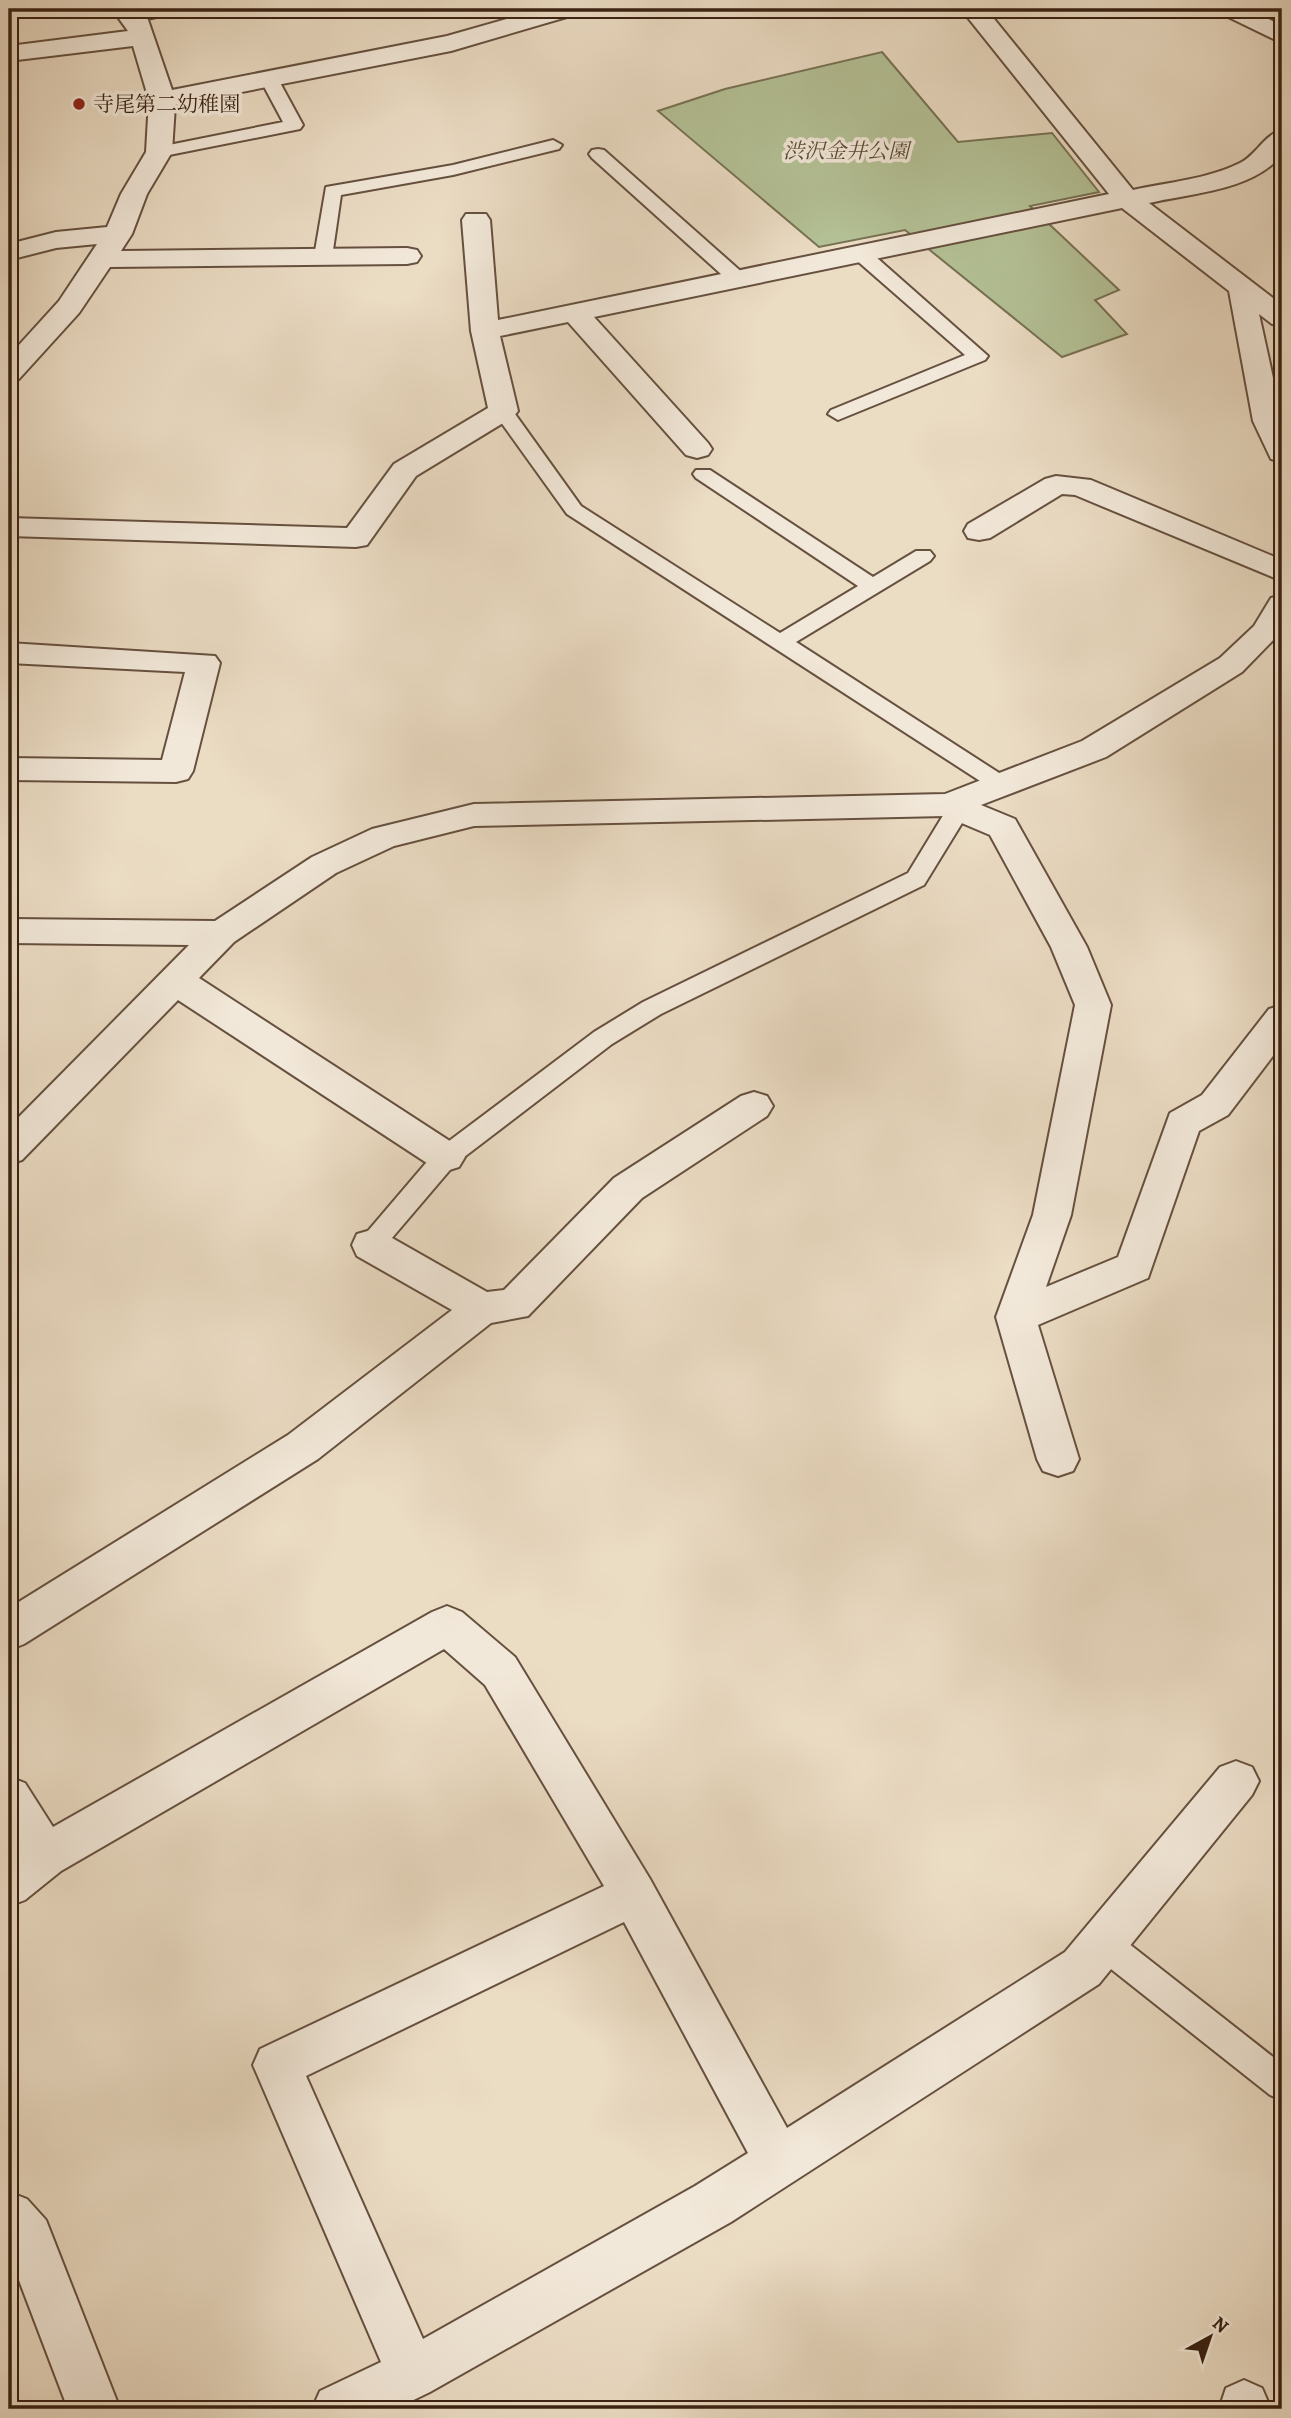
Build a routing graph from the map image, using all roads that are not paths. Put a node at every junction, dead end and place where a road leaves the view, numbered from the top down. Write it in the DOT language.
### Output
graph roads {
  1 [pos="169,9"];
  2 [pos="568,9"];
  3 [pos="972,9"];
  4 [pos="1231,9"];
  5 [pos="133,21"];
  6 [pos="1282,36"];
  7 [pos="9,52"];
  8 [pos="269,79"];
  9 [pos="162,100"];
  10 [pos="1282,138"];
  11 [pos="553,145"];
  12 [pos="159,152"];
  13 [pos="598,154"];
  14 [pos="1127,199"];
  15 [pos="475,220"];
  16 [pos="118,234"];
  17 [pos="9,252"];
  18 [pos="861,254"];
  19 [pos="407,256"];
  20 [pos="323,257"];
  21 [pos="102,259"];
  22 [pos="738,279"];
  23 [pos="1243,288"];
  24 [pos="575,313"];
  25 [pos="1282,318"];
  26 [pos="485,331"];
  27 [pos="9,373"];
  28 [pos="503,411"];
  29 [pos="838,414"];
  30 [pos="1282,453"];
  31 [pos="700,462"];
  32 [pos="9,527"];
  33 [pos="979,531"];
  34 [pos="923,556"];
  35 [pos="1282,571"];
  36 [pos="873,586"];
  37 [pos="1282,605"];
  38 [pos="779,643"];
  39 [pos="9,653"];
  40 [pos="9,769"];
  41 [pos="1002,785"];
  42 [pos="953,807"];
  43 [pos="9,931"];
  44 [pos="222,933"];
  45 [pos="176,981"];
  46 [pos="1282,1018"];
  47 [pos="754,1106"];
  48 [pos="9,1150"];
  49 [pos="446,1157"];
  50 [pos="372,1245"];
  51 [pos="482,1308"];
  52 [pos="1016,1317"];
  53 [pos="1058,1458"];
  54 [pos="9,1631"];
  55 [pos="1236,1781"];
  56 [pos="9,1797"];
  57 [pos="45,1856"];
  58 [pos="9,1885"];
  59 [pos="634,1894"];
  60 [pos="1103,1943"];
  61 [pos="1282,2084"];
  62 [pos="779,2162"];
  63 [pos="9,2217"];
  64 [pos="412,2374"];
  65 [pos="94,2409"];
  66 [pos="338,2409"];
  1 -- 5 [label="lane"];
  2 -- 8 [label="street"];
  3 -- 14 [label="street"];
  4 -- 6 [label="street"];
  5 -- 7 [label="street"];
  5 -- 9 [label="street"];
  8 -- 9 [label="street"];
  8 -- 12 [label="lane"];
  9 -- 12 [label="street"];
  10 -- 14 [label="street"];
  11 -- 20 [label="lane"];
  12 -- 16 [label="street"];
  13 -- 22 [label="lane"];
  14 -- 18 [label="street"];
  14 -- 23 [label="street"];
  15 -- 26 [label="street"];
  16 -- 17 [label="street"];
  16 -- 21 [label="street"];
  18 -- 22 [label="street"];
  18 -- 29 [label="lane"];
  19 -- 20 [label="street"];
  20 -- 21 [label="street"];
  21 -- 27 [label="street"];
  22 -- 24 [label="street"];
  23 -- 25 [label="street"];
  23 -- 30 [label="street"];
  24 -- 26 [label="street"];
  24 -- 31 [label="street"];
  26 -- 28 [label="street"];
  28 -- 32 [label="street"];
  28 -- 38 [label="lane"];
  31 -- 36 [label="lane"];
  33 -- 35 [label="street"];
  34 -- 36 [label="lane"];
  36 -- 38 [label="lane"];
  37 -- 41 [label="street"];
  38 -- 41 [label="lane"];
  39 -- 40 [label="street"];
  41 -- 42 [label="street"];
  42 -- 44 [label="street"];
  42 -- 49 [label="lane"];
  42 -- 52 [label="street"];
  43 -- 44 [label="street"];
  44 -- 45 [label="street"];
  45 -- 48 [label="street"];
  45 -- 49 [label="street"];
  46 -- 52 [label="street"];
  47 -- 51 [label="street"];
  49 -- 50 [label="lane"];
  50 -- 51 [label="street"];
  51 -- 54 [label="street"];
  52 -- 53 [label="street"];
  55 -- 60 [label="street"];
  56 -- 57 [label="street"];
  57 -- 58 [label="street"];
  57 -- 59 [label="street"];
  59 -- 62 [label="street"];
  59 -- 64 [label="street"];
  60 -- 61 [label="lane"];
  60 -- 62 [label="street"];
  62 -- 64 [label="street"];
  63 -- 65 [label="street"];
  64 -- 66 [label="street"];
}
